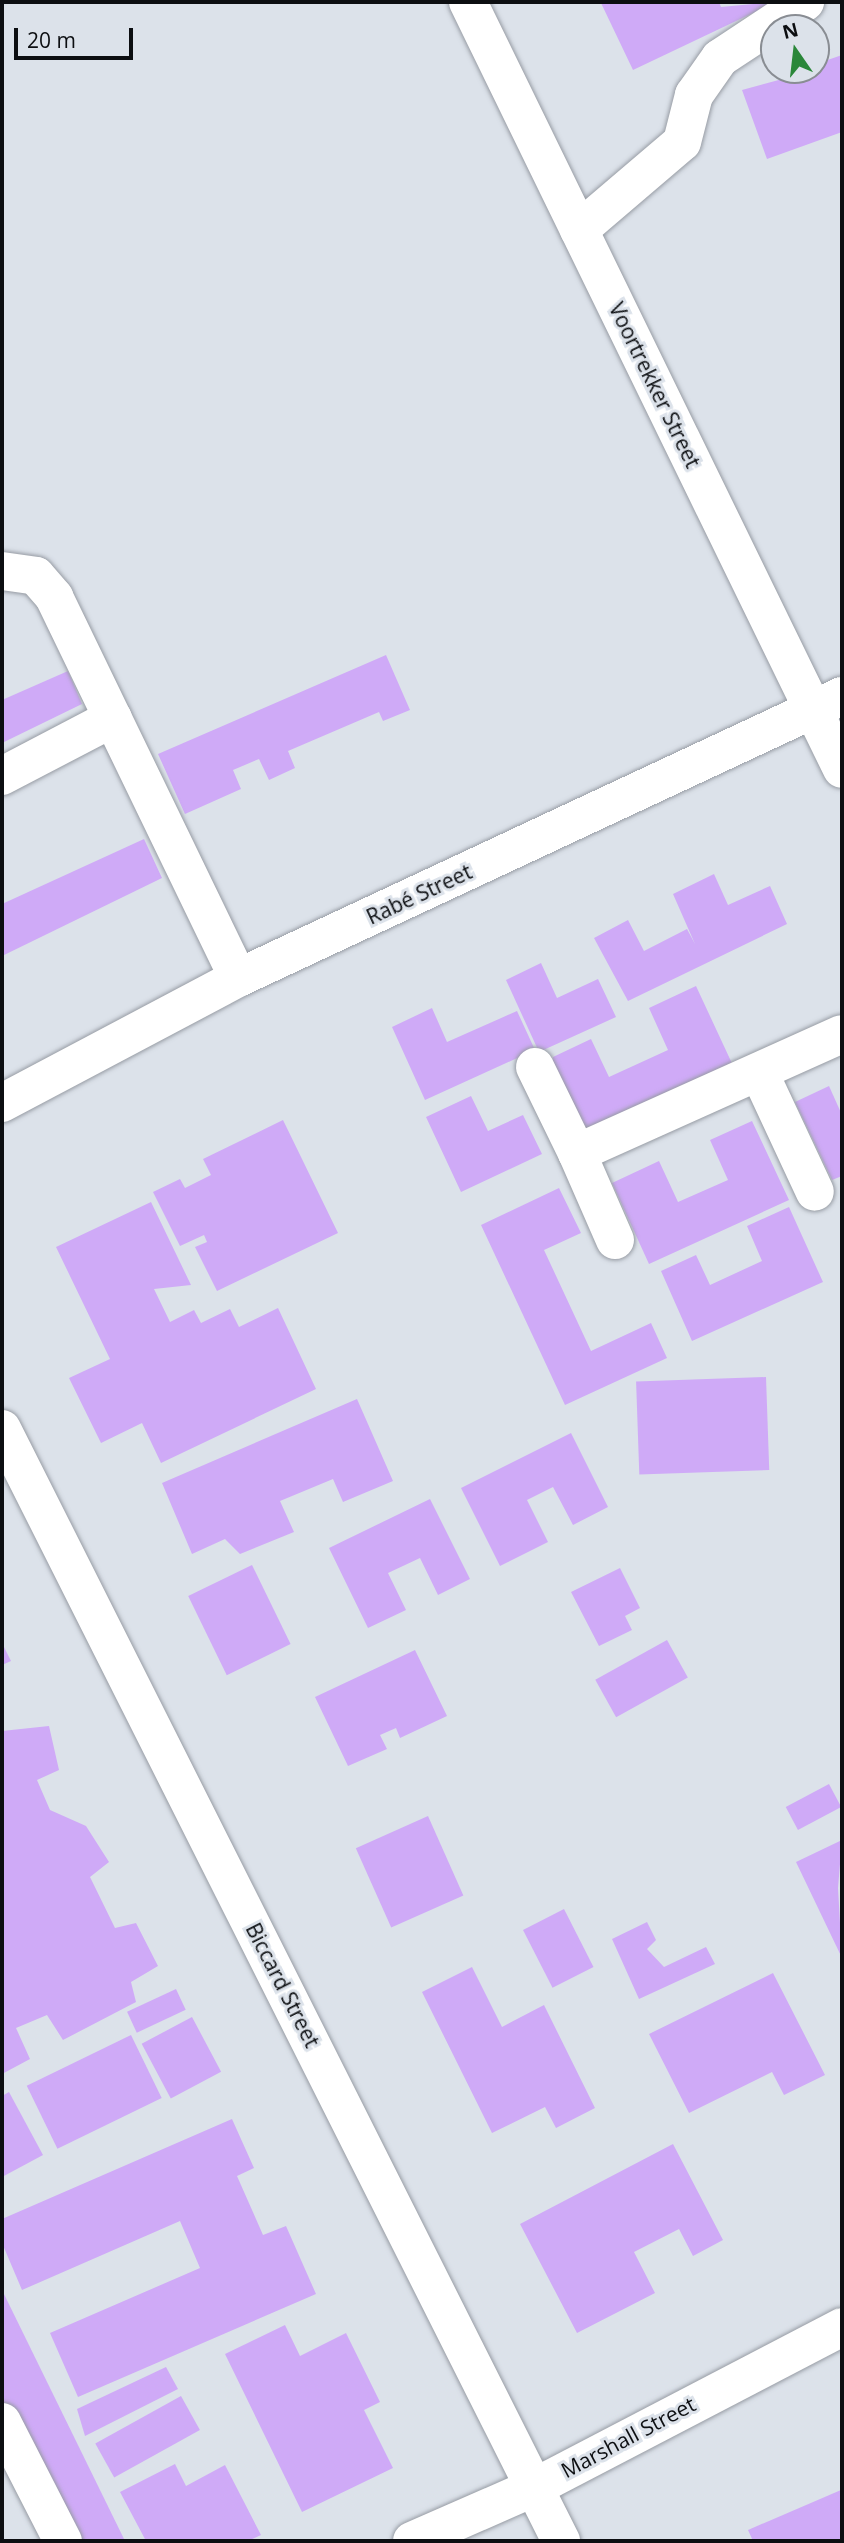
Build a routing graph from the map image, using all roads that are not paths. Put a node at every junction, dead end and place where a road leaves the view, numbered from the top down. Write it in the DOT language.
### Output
graph roads {
  1 [pos="468,2"];
  2 [pos="805,2"];
  3 [pos="579,230"];
  4 [pos="2,571"];
  5 [pos="828,703"];
  6 [pos="113,718"];
  7 [pos="842,769"];
  8 [pos="2,776"];
  9 [pos="238,978"];
  10 [pos="842,1034"];
  11 [pos="535,1067"];
  12 [pos="759,1072"];
  13 [pos="2,1103"];
  14 [pos="577,1153"];
  15 [pos="815,1192"];
  16 [pos="615,1240"];
  17 [pos="2,1429"];
  18 [pos="12,1471"];
  19 [pos="842,2327"];
  20 [pos="2,2421"];
  21 [pos="535,2487"];
  22 [pos="63,2541"];
  23 [pos="412,2541"];
  24 [pos="561,2541"];
  1 -- 3 [label="street, Voortrekker Street"];
  2 -- 3 [label="street"];
  3 -- 5 [label="street, Voortrekker Street"];
  4 -- 6 [label="street"];
  5 -- 7 [label="street, Voortrekker Street"];
  5 -- 9 [label="street, Rabé Street"];
  6 -- 8 [label="street"];
  6 -- 9 [label="street"];
  9 -- 13 [label="street, Rabé Street"];
  10 -- 12 [label="street"];
  11 -- 14 [label="street"];
  12 -- 14 [label="street"];
  12 -- 15 [label="street"];
  14 -- 16 [label="street"];
  17 -- 18 [label="street, Biccard Street"];
  18 -- 21 [label="street, Biccard Street"];
  19 -- 21 [label="street, Marshall Street"];
  20 -- 22 [label="street"];
  21 -- 23 [label="street, Marshall Street"];
  21 -- 24 [label="street, Biccard Street"];
}
